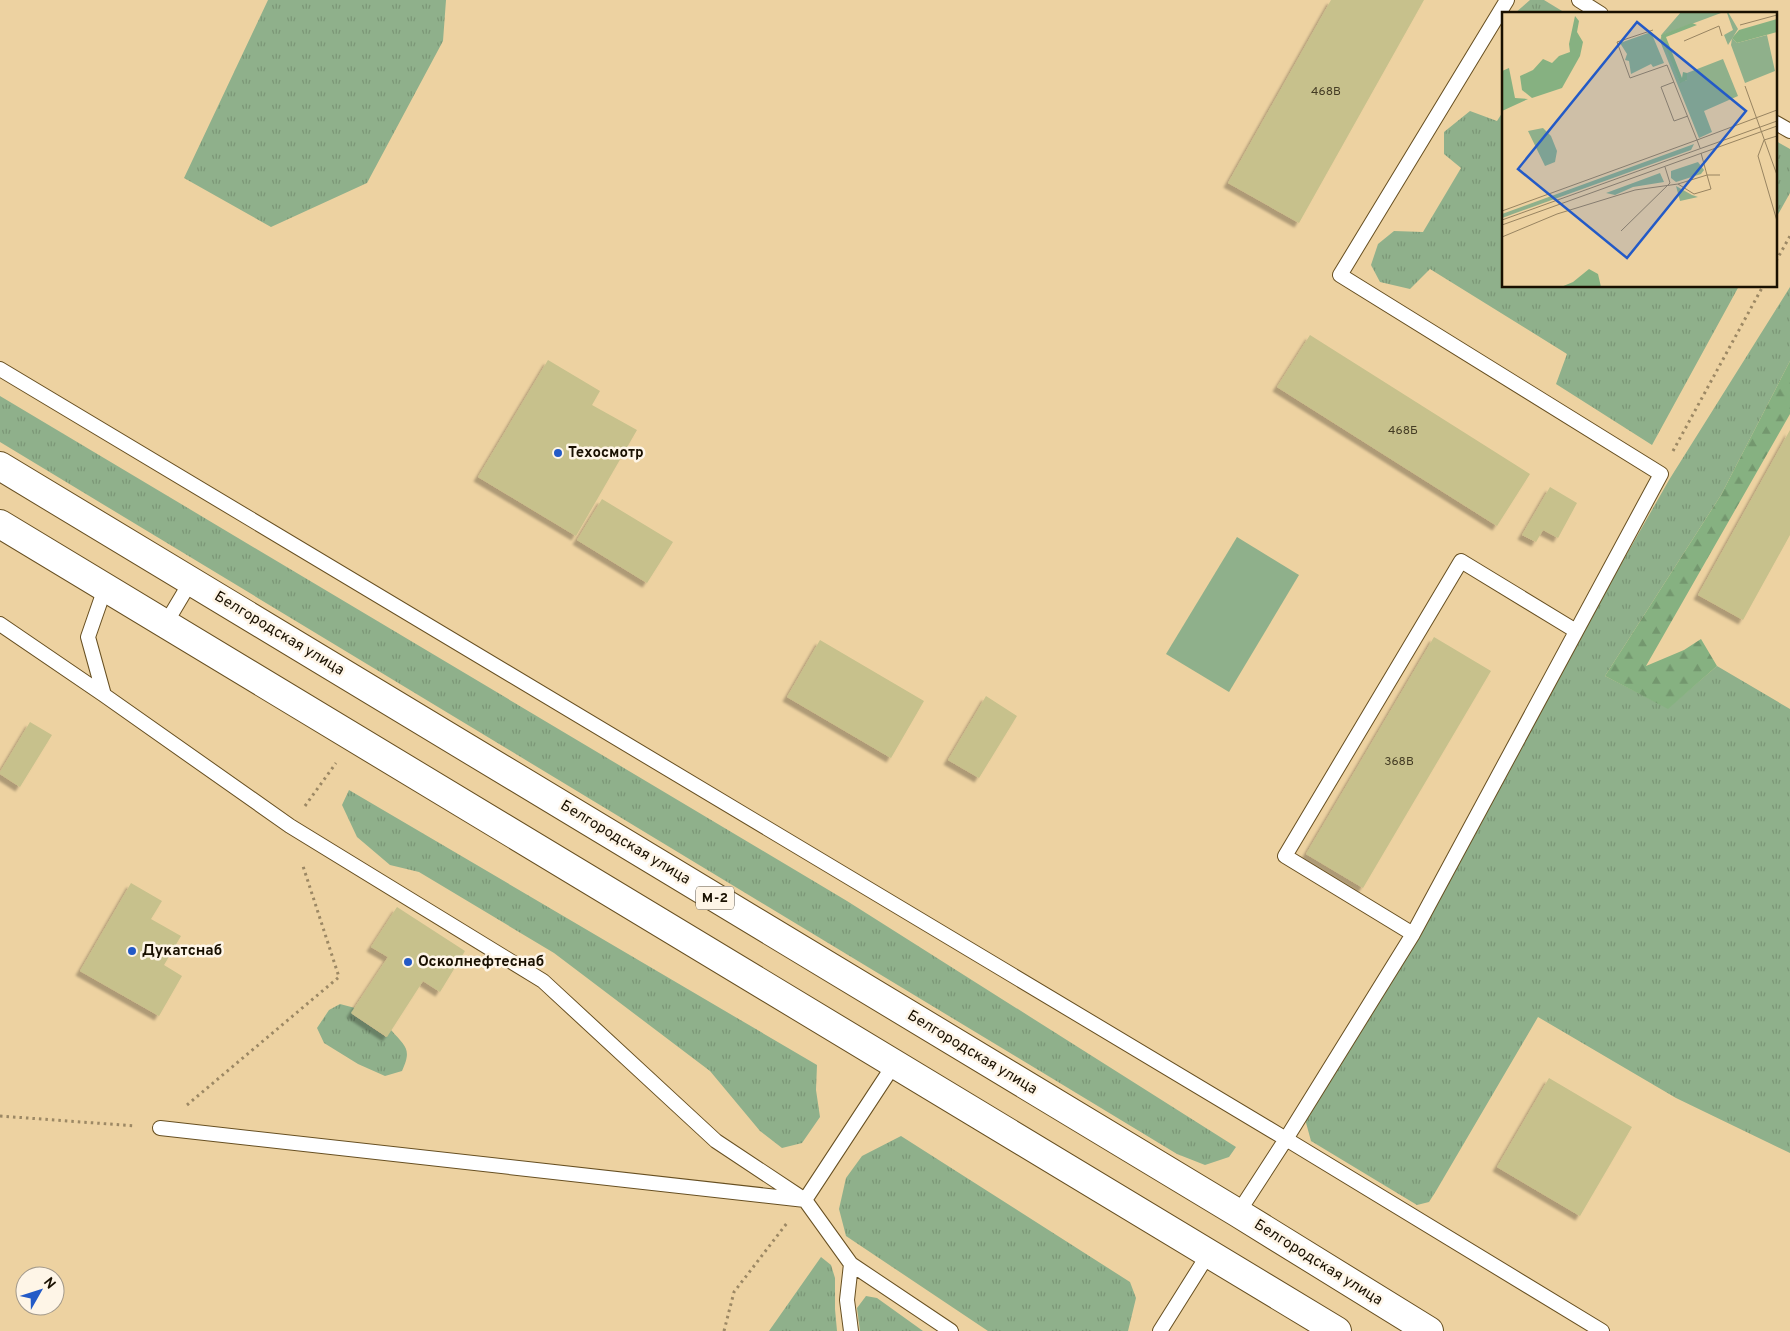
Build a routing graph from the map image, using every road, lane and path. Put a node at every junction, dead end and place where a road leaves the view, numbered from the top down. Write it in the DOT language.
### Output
graph roads {
  1 [pos="1507,0"];
  2 [pos="1579,0"];
  3 [pos="1598,12"];
  4 [pos="1778,124"];
  5 [pos="1790,132"];
  6 [pos="1790,236"];
  7 [pos="1778,257"];
  8 [pos="1762,288"];
  9 [pos="0,369"];
  10 [pos="0,466"];
  11 [pos="1661,474"];
  12 [pos="0,524"];
  13 [pos="192,581"];
  14 [pos="105,588"];
  15 [pos="166,623"];
  16 [pos="0,624"];
  17 [pos="1576,631"];
  18 [pos="104,695"];
  19 [pos="354,738"];
  20 [pos="290,826"];
  21 [pos="1412,934"];
  22 [pos="895,1063"];
  23 [pos="0,1116"];
  24 [pos="160,1128"];
  25 [pos="1286,1139"];
  26 [pos="805,1200"];
  27 [pos="1238,1213"];
  28 [pos="1209,1253"];
  29 [pos="851,1264"];
  30 [pos="724,1331"];
  31 [pos="851,1331"];
  32 [pos="951,1331"];
  33 [pos="1160,1331"];
  34 [pos="1338,1331"];
  35 [pos="1429,1331"];
  36 [pos="1602,1331"];
  1 -- 11 [label="lane"];
  2 -- 3 [label="lane"];
  4 -- 5 [label="lane"];
  6 -- 7 [label="path"];
  8 -- 11 [label="path"];
  9 -- 25 [label="lane"];
  10 -- 13 [label="main road, Белгородская улица / М-2"];
  11 -- 17 [label="lane"];
  12 -- 14 [label="main road"];
  13 -- 15 [label="lane"];
  13 -- 27 [label="main road, Белгородская улица / М-2"];
  14 -- 15 [label="main road"];
  14 -- 18 [label="lane"];
  15 -- 19 [label="main road"];
  16 -- 18 [label="lane"];
  17 -- 21 [label="lane"];
  17 -- 21 [label="lane"];
  18 -- 20 [label="lane"];
  19 -- 20 [label="path"];
  19 -- 22 [label="main road"];
  20 -- 24 [label="path"];
  20 -- 26 [label="lane"];
  21 -- 25 [label="lane"];
  22 -- 26 [label="lane"];
  22 -- 28 [label="main road"];
  23 -- 24 [label="path"];
  24 -- 26 [label="lane"];
  25 -- 27 [label="lane"];
  25 -- 36 [label="lane"];
  26 -- 29 [label="lane"];
  26 -- 30 [label="path"];
  27 -- 35 [label="main road, Белгородская улица / М-2"];
  28 -- 33 [label="lane"];
  28 -- 34 [label="main road"];
  29 -- 31 [label="lane"];
  29 -- 32 [label="lane"];
}
